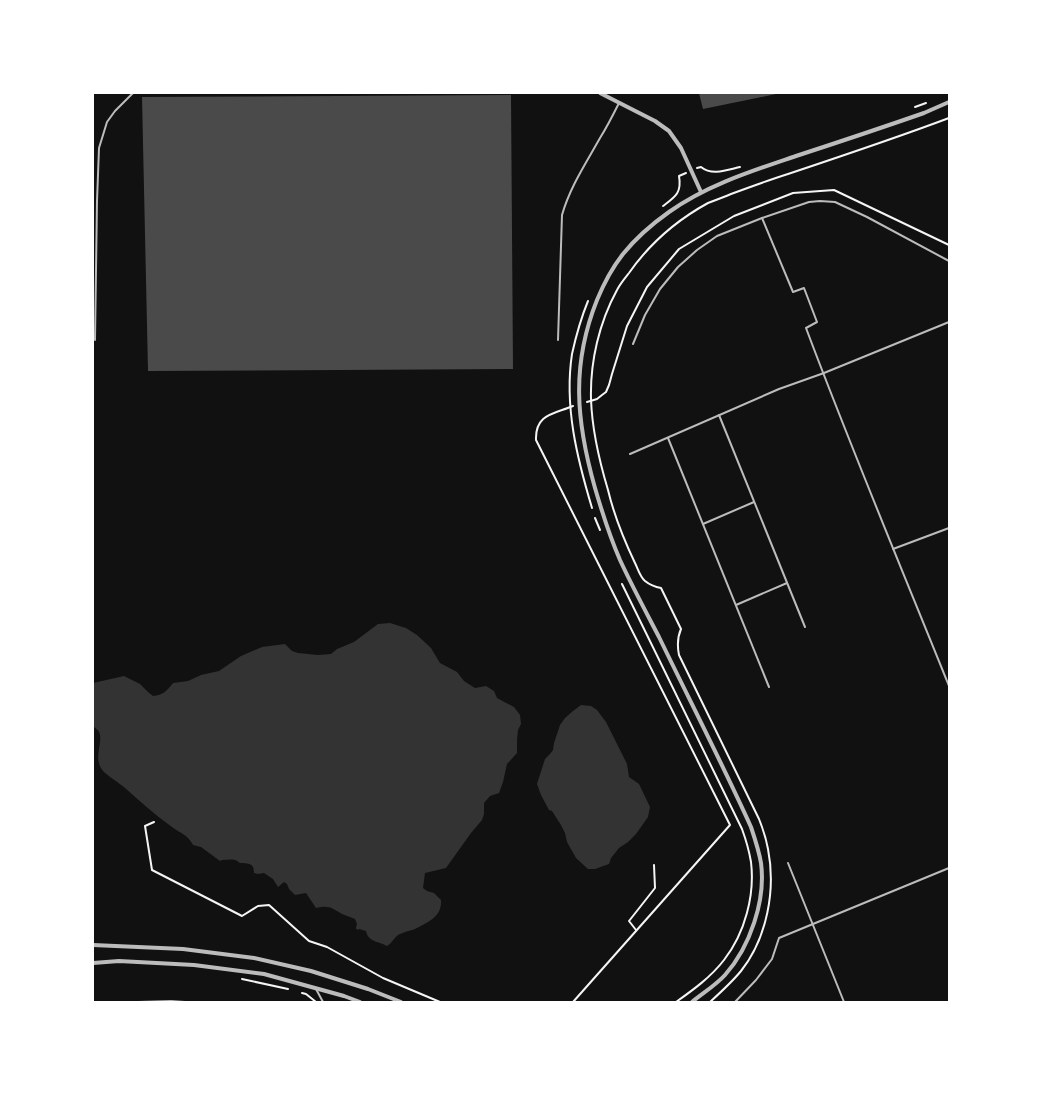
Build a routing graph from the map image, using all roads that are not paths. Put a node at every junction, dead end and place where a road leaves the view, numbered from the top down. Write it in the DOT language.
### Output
graph roads {
  1 [pos="133,93"];
  2 [pos="600,93"];
  3 [pos="949,102"];
  4 [pos="619,103"];
  5 [pos="701,192"];
  6 [pos="762,218"];
  7 [pos="949,261"];
  8 [pos="949,322"];
  9 [pos="95,340"];
  10 [pos="558,340"];
  11 [pos="634,344"];
  12 [pos="824,374"];
  13 [pos="719,415"];
  14 [pos="668,438"];
  15 [pos="630,454"];
  16 [pos="754,502"];
  17 [pos="703,524"];
  18 [pos="949,528"];
  19 [pos="893,549"];
  20 [pos="787,583"];
  21 [pos="736,605"];
  22 [pos="805,627"];
  23 [pos="949,686"];
  24 [pos="769,687"];
  25 [pos="788,863"];
  26 [pos="949,868"];
  27 [pos="813,924"];
  28 [pos="93,945"];
  29 [pos="93,963"];
  30 [pos="314,987"];
  31 [pos="153,1001"];
  32 [pos="138,1002"];
  33 [pos="185,1002"];
  34 [pos="324,1002"];
  35 [pos="360,1002"];
  36 [pos="401,1002"];
  37 [pos="692,1002"];
  38 [pos="735,1002"];
  39 [pos="844,1002"];
  1 -- 9 [label="lane"];
  2 -- 4 [label="street"];
  3 -- 5 [label="street"];
  4 -- 5 [label="street"];
  4 -- 10 [label="lane"];
  5 -- 37 [label="street"];
  6 -- 7 [label="lane"];
  6 -- 11 [label="lane"];
  6 -- 12 [label="lane"];
  8 -- 12 [label="lane"];
  12 -- 13 [label="lane"];
  12 -- 19 [label="lane"];
  13 -- 14 [label="lane"];
  13 -- 16 [label="lane"];
  14 -- 15 [label="lane"];
  14 -- 17 [label="lane"];
  16 -- 17 [label="lane"];
  16 -- 20 [label="lane"];
  17 -- 21 [label="lane"];
  18 -- 19 [label="lane"];
  19 -- 23 [label="lane"];
  20 -- 21 [label="lane"];
  20 -- 22 [label="lane"];
  21 -- 24 [label="lane"];
  25 -- 27 [label="lane"];
  26 -- 27 [label="lane"];
  27 -- 38 [label="lane"];
  27 -- 39 [label="lane"];
  28 -- 36 [label="street"];
  29 -- 30 [label="street"];
  30 -- 34 [label="lane"];
  30 -- 35 [label="street"];
  31 -- 32 [label="lane"];
  31 -- 33 [label="lane"];
}
